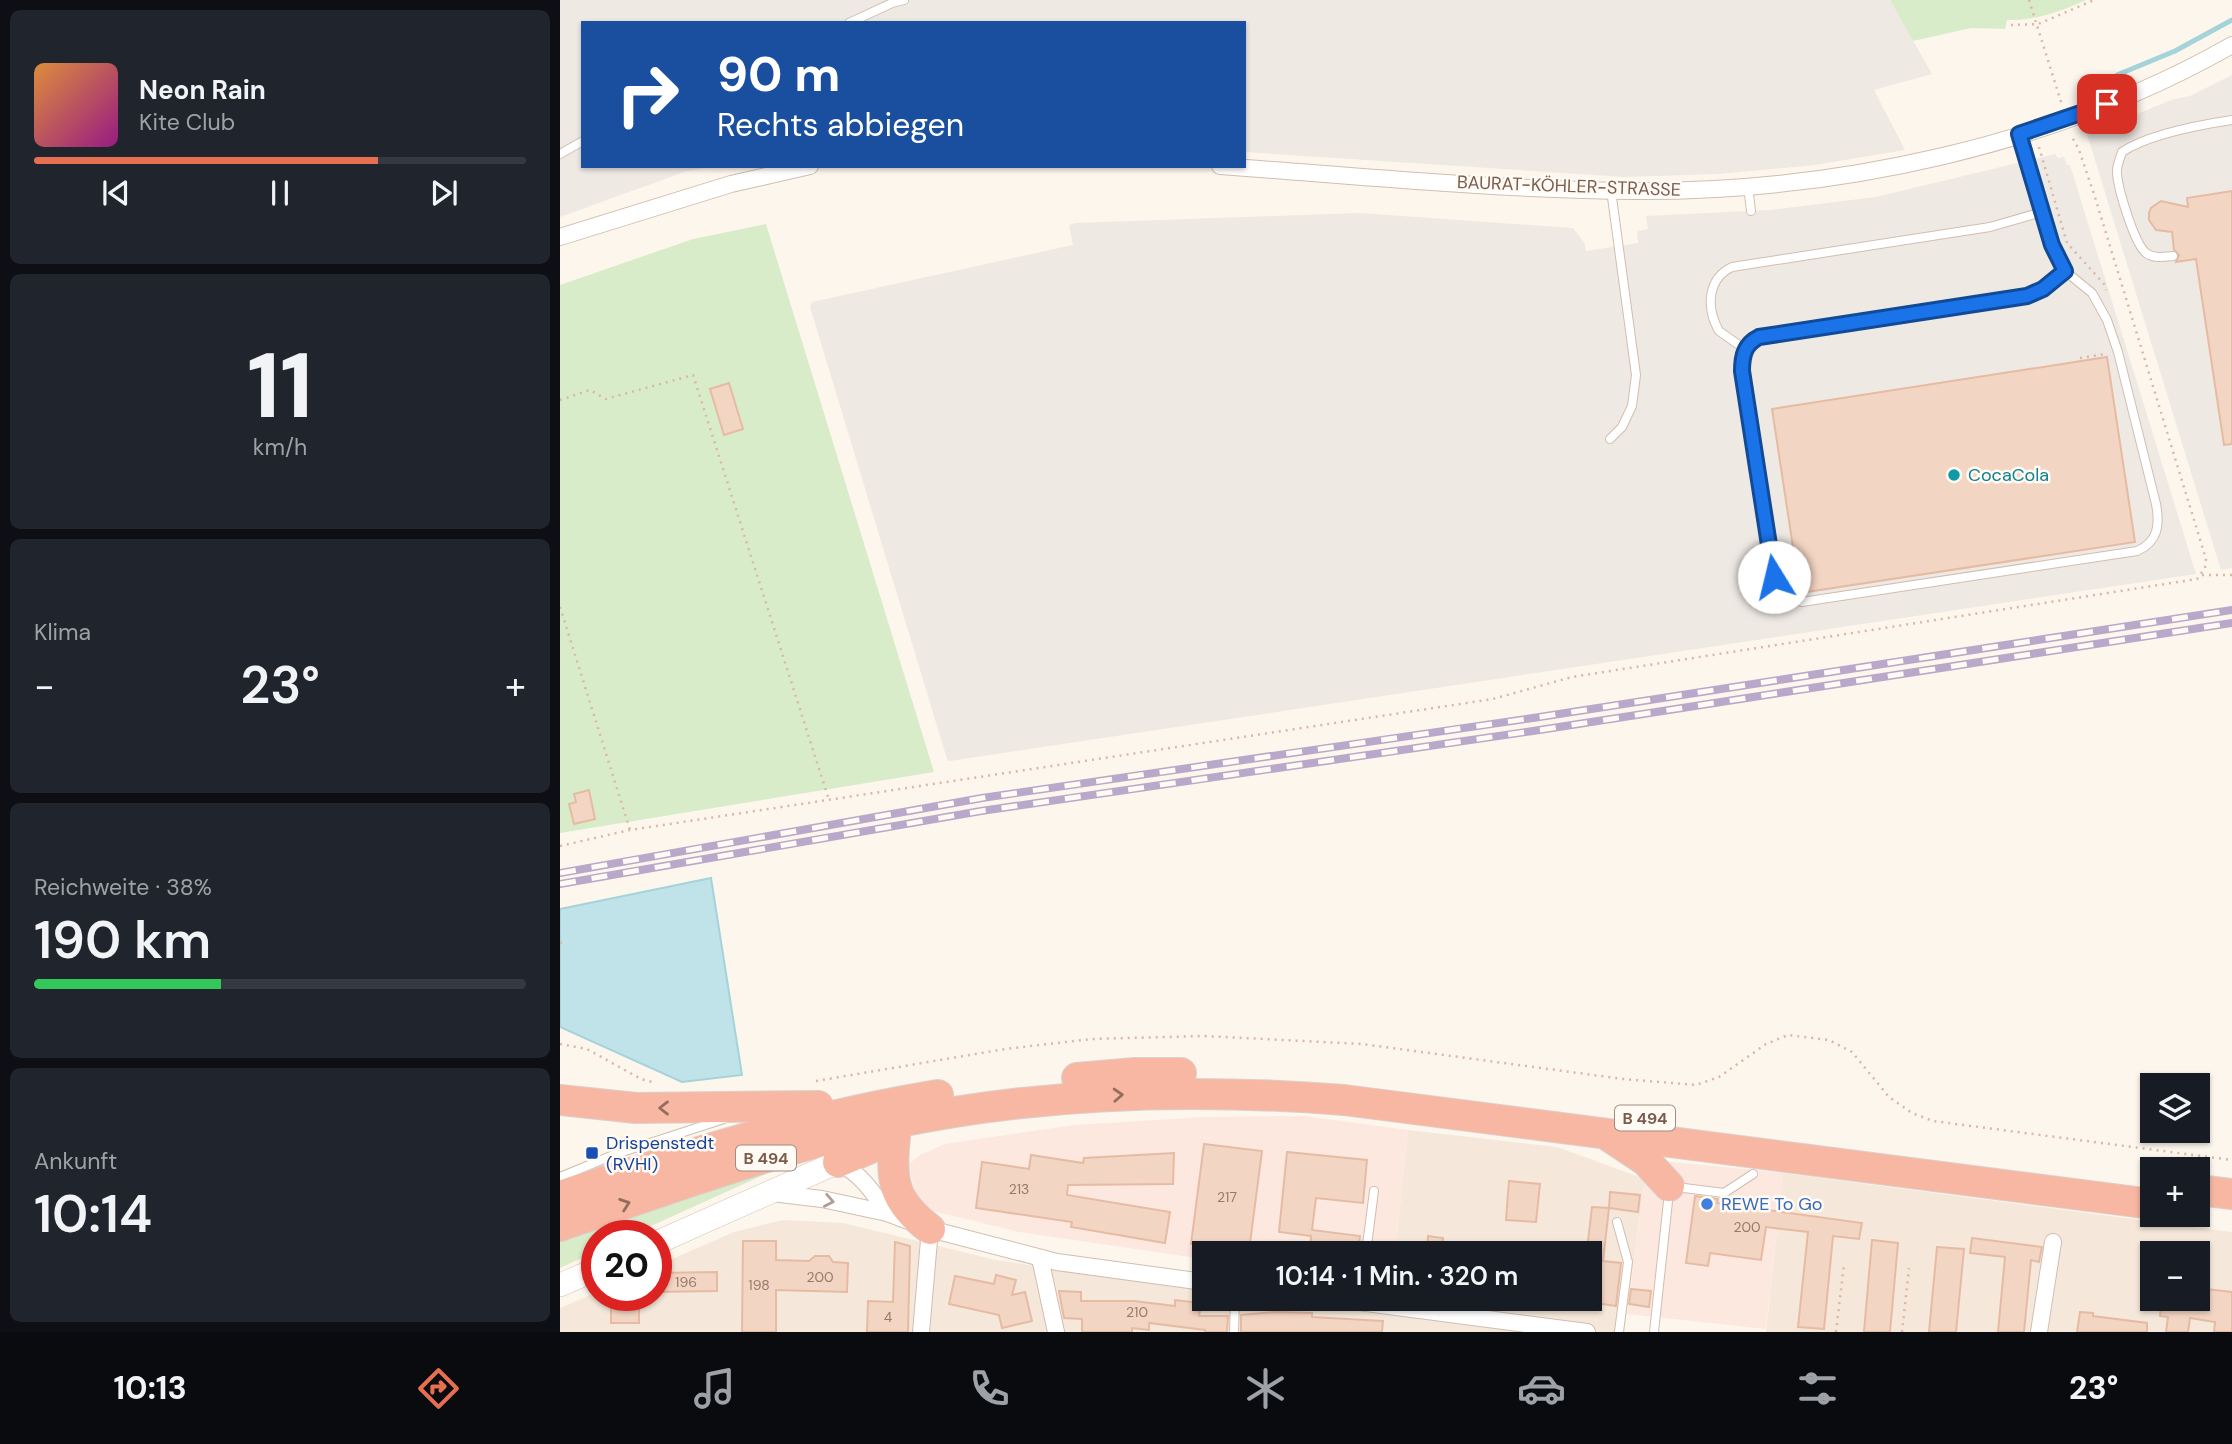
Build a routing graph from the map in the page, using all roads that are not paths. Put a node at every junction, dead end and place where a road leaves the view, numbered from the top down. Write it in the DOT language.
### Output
graph roads {
  1 [pos="904,0"];
  2 [pos="853,21"];
  3 [pos="2232,45"];
  4 [pos="2232,120"];
  5 [pos="2019,134"];
  6 [pos="581,142"];
  7 [pos="560,154"];
  8 [pos="801,168"];
  9 [pos="1246,168"];
  10 [pos="1748,186"];
  11 [pos="1611,190"];
  12 [pos="1751,211"];
  13 [pos="2042,212"];
  14 [pos="560,236"];
  15 [pos="2173,256"];
  16 [pos="2065,271"];
  17 [pos="1745,350"];
  18 [pos="1611,439"];
  19 [pos="560,1100"];
  20 [pos="891,1103"];
  21 [pos="756,1108"];
  22 [pos="977,1108"];
  23 [pos="1604,1132"];
  24 [pos="895,1138"];
  25 [pos="1787,1155"];
  26 [pos="838,1163"];
  27 [pos="1753,1174"];
  28 [pos="560,1177"];
  29 [pos="2140,1182"];
  30 [pos="1669,1186"];
  31 [pos="1374,1191"];
  32 [pos="2210,1191"];
  33 [pos="769,1192"];
  34 [pos="2232,1194"];
  35 [pos="560,1196"];
  36 [pos="2140,1202"];
  37 [pos="2210,1211"];
  38 [pos="887,1213"];
  39 [pos="2232,1214"];
  40 [pos="1617,1222"];
  41 [pos="560,1226"];
  42 [pos="930,1229"];
  43 [pos="672,1236"];
  44 [pos="1368,1241"];
  45 [pos="2053,1242"];
  46 [pos="1041,1258"];
  47 [pos="581,1276"];
  48 [pos="1192,1280"];
  49 [pos="560,1285"];
  50 [pos="1235,1311"];
  51 [pos="1408,1311"];
  52 [pos="1469,1324"];
  53 [pos="1557,1330"];
  54 [pos="921,1332"];
  55 [pos="1056,1332"];
  56 [pos="1234,1332"];
  57 [pos="1587,1332"];
  58 [pos="1619,1332"];
  59 [pos="1654,1332"];
  60 [pos="2039,1332"];
  1 -- 2 [label="lane"];
  3 -- 5 [label="street, BAURAT-KÖHLER-STRASSE"];
  4 -- 15 [label="lane"];
  5 -- 10 [label="street, BAURAT-KÖHLER-STRASSE"];
  5 -- 13 [label="lane"];
  6 -- 7 [label="lane"];
  8 -- 14 [label="street"];
  9 -- 11 [label="street, BAURAT-KÖHLER-STRASSE"];
  10 -- 11 [label="street, BAURAT-KÖHLER-STRASSE"];
  10 -- 12 [label="lane"];
  11 -- 18 [label="lane"];
  13 -- 16 [label="lane"];
  13 -- 17 [label="lane"];
  16 -- 17 [label="lane"];
  16 -- 17 [label="lane"];
  21 -- 19 [label="highway, one-way"];
  20 -- 21 [label="highway"];
  20 -- 29 [label="highway, B 494"];
  20 -- 35 [label="highway, B 494"];
  21 -- 28 [label="lane"];
  22 -- 23 [label="highway, B 494, one-way"];
  22 -- 24 [label="highway"];
  41 -- 22 [label="highway, B 494, one-way"];
  23 -- 25 [label="highway, B 494"];
  23 -- 30 [label="highway"];
  24 -- 26 [label="highway"];
  24 -- 42 [label="highway"];
  25 -- 27 [label="highway"];
  25 -- 36 [label="highway, B 494"];
  26 -- 33 [label="street"];
  26 -- 38 [label="street"];
  27 -- 30 [label="lane"];
  30 -- 59 [label="lane"];
  31 -- 44 [label="lane"];
  32 -- 34 [label="highway"];
  33 -- 38 [label="street, one-way"];
  33 -- 43 [label="street"];
  37 -- 39 [label="highway"];
  38 -- 42 [label="street"];
  40 -- 58 [label="lane"];
  42 -- 46 [label="street"];
  42 -- 54 [label="street"];
  45 -- 60 [label="street"];
  46 -- 48 [label="street"];
  46 -- 55 [label="street"];
  47 -- 49 [label="street"];
  50 -- 56 [label="lane"];
  51 -- 52 [label="street"];
  52 -- 53 [label="street"];
  53 -- 57 [label="street"];
}
